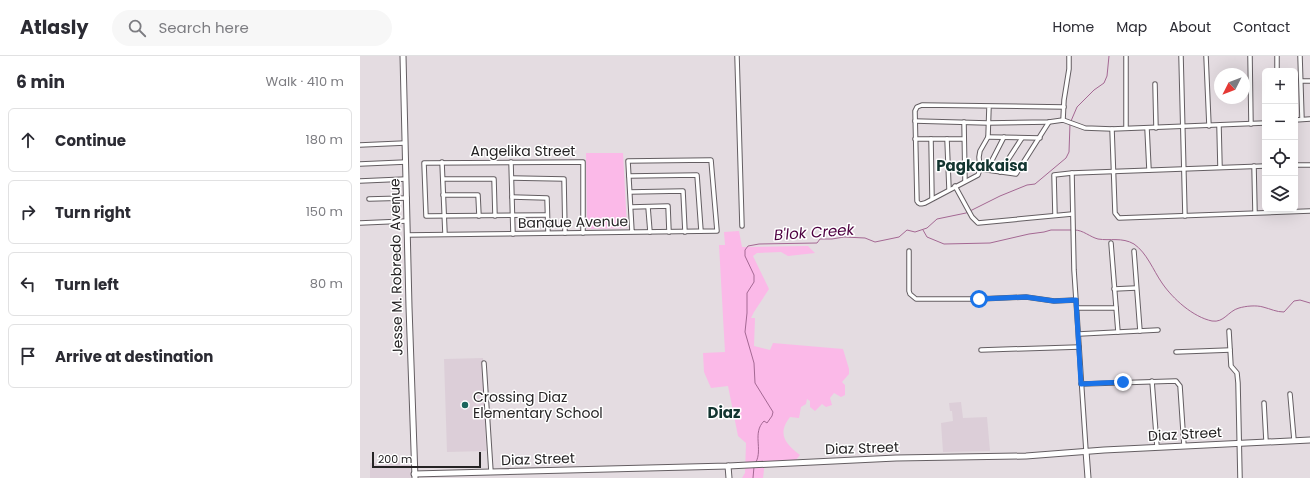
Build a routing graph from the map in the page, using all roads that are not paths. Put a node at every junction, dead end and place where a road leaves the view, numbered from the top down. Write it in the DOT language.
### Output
graph roads {
  1 [pos="403,56"];
  2 [pos="737,56"];
  3 [pos="1069,56"];
  4 [pos="1126,56"];
  5 [pos="1181,56"];
  6 [pos="1206,56"];
  7 [pos="1250,56"];
  8 [pos="1276,56"];
  9 [pos="1300,56"];
  10 [pos="1277,68"];
  11 [pos="1302,81"];
  12 [pos="1310,81"];
  13 [pos="1155,84"];
  14 [pos="989,107"];
  15 [pos="1064,107"];
  16 [pos="1302,119"];
  17 [pos="1310,119"];
  18 [pos="1063,120"];
  19 [pos="1298,120"];
  20 [pos="915,121"];
  21 [pos="964,122"];
  22 [pos="988,122"];
  23 [pos="1050,122"];
  24 [pos="1262,123"];
  25 [pos="1251,124"];
  26 [pos="1209,126"];
  27 [pos="1219,126"];
  28 [pos="1183,127"];
  29 [pos="1126,128"];
  30 [pos="1148,128"];
  31 [pos="1156,128"];
  32 [pos="1112,129"];
  33 [pos="988,137"];
  34 [pos="1004,137"];
  35 [pos="1022,138"];
  36 [pos="1040,138"];
  37 [pos="916,139"];
  38 [pos="931,139"];
  39 [pos="947,139"];
  40 [pos="964,139"];
  41 [pos="405,143"];
  42 [pos="360,145"];
  43 [pos="406,162"];
  44 [pos="442,162"];
  45 [pos="511,162"];
  46 [pos="360,164"];
  47 [pos="1298,165"];
  48 [pos="1310,165"];
  49 [pos="1254,166"];
  50 [pos="1262,166"];
  51 [pos="1220,167"];
  52 [pos="1184,168"];
  53 [pos="980,169"];
  54 [pos="987,170"];
  55 [pos="1149,170"];
  56 [pos="1000,172"];
  57 [pos="1113,172"];
  58 [pos="1072,173"];
  59 [pos="629,176"];
  60 [pos="512,178"];
  61 [pos="406,179"];
  62 [pos="443,179"];
  63 [pos="360,181"];
  64 [pos="965,181"];
  65 [pos="955,186"];
  66 [pos="949,189"];
  67 [pos="630,192"];
  68 [pos="443,195"];
  69 [pos="407,198"];
  70 [pos="512,198"];
  71 [pos="932,198"];
  72 [pos="369,200"];
  73 [pos="631,207"];
  74 [pos="648,207"];
  75 [pos="1310,211"];
  76 [pos="1255,212"];
  77 [pos="1072,214"];
  78 [pos="548,215"];
  79 [pos="1056,215"];
  80 [pos="479,216"];
  81 [pos="495,216"];
  82 [pos="513,216"];
  83 [pos="1185,216"];
  84 [pos="444,217"];
  85 [pos="407,221"];
  86 [pos="360,223"];
  87 [pos="742,226"];
  88 [pos="702,231"];
  89 [pos="632,232"];
  90 [pos="650,232"];
  91 [pos="669,232"];
  92 [pos="685,232"];
  93 [pos="548,233"];
  94 [pos="565,233"];
  95 [pos="583,233"];
  96 [pos="445,234"];
  97 [pos="513,234"];
  98 [pos="407,235"];
  99 [pos="1111,243"];
  100 [pos="909,251"];
  101 [pos="1134,251"];
  102 [pos="1136,288"];
  103 [pos="1114,289"];
  104 [pos="1076,300"];
  105 [pos="1077,308"];
  106 [pos="1116,308"];
  107 [pos="1158,330"];
  108 [pos="1140,331"];
  109 [pos="1229,331"];
  110 [pos="1118,332"];
  111 [pos="1079,334"];
  112 [pos="1079,347"];
  113 [pos="981,350"];
  114 [pos="1230,350"];
  115 [pos="1176,352"];
  116 [pos="484,363"];
  117 [pos="1152,381"];
  118 [pos="1081,384"];
  119 [pos="1290,394"];
  120 [pos="1264,403"];
  121 [pos="1294,440"];
  122 [pos="1310,440"];
  123 [pos="1266,441"];
  124 [pos="1241,442"];
  125 [pos="1184,446"];
  126 [pos="1157,447"];
  127 [pos="1086,451"];
  128 [pos="728,466"];
  129 [pos="491,472"];
  130 [pos="414,476"];
  131 [pos="729,478"];
  132 [pos="1088,478"];
  133 [pos="1240,478"];
  1 -- 41 [label="main road, Jesse M. Robredo Avenue"];
  2 -- 87 [label="street"];
  3 -- 15 [label="street"];
  4 -- 29 [label="street"];
  5 -- 28 [label="street"];
  6 -- 26 [label="street"];
  7 -- 25 [label="street"];
  8 -- 10 [label="street"];
  9 -- 11 [label="street"];
  11 -- 12 [label="street"];
  11 -- 16 [label="street"];
  13 -- 31 [label="street"];
  14 -- 15 [label="street"];
  14 -- 20 [label="street"];
  14 -- 22 [label="street"];
  15 -- 18 [label="street"];
  16 -- 17 [label="street"];
  16 -- 19 [label="street"];
  18 -- 23 [label="street"];
  18 -- 32 [label="street"];
  20 -- 21 [label="street"];
  20 -- 37 [label="street"];
  21 -- 22 [label="street"];
  21 -- 40 [label="street"];
  22 -- 23 [label="street"];
  22 -- 33 [label="street"];
  23 -- 36 [label="street"];
  24 -- 25 [label="street"];
  25 -- 27 [label="street"];
  26 -- 27 [label="street"];
  26 -- 28 [label="street"];
  27 -- 51 [label="street"];
  28 -- 31 [label="street"];
  28 -- 52 [label="street"];
  29 -- 30 [label="street"];
  29 -- 32 [label="street"];
  30 -- 31 [label="street"];
  30 -- 55 [label="street"];
  32 -- 57 [label="street"];
  33 -- 34 [label="street"];
  33 -- 53 [label="street"];
  34 -- 35 [label="street"];
  34 -- 54 [label="street"];
  35 -- 36 [label="street"];
  35 -- 56 [label="street"];
  36 -- 56 [label="street"];
  37 -- 38 [label="street"];
  37 -- 71 [label="street"];
  38 -- 39 [label="street"];
  38 -- 71 [label="street"];
  39 -- 40 [label="street"];
  39 -- 66 [label="street"];
  40 -- 64 [label="street"];
  41 -- 42 [label="street"];
  41 -- 43 [label="main road, Jesse M. Robredo Avenue"];
  43 -- 46 [label="street"];
  43 -- 61 [label="main road, Jesse M. Robredo Avenue"];
  44 -- 45 [label="street, Angelika Street"];
  44 -- 62 [label="street"];
  44 -- 84 [label="street, Angelika Street"];
  45 -- 60 [label="street"];
  45 -- 95 [label="street, Angelika Street"];
  47 -- 48 [label="street"];
  49 -- 50 [label="street"];
  49 -- 51 [label="street"];
  49 -- 76 [label="street"];
  51 -- 52 [label="street"];
  52 -- 55 [label="street"];
  52 -- 83 [label="street"];
  53 -- 54 [label="street"];
  53 -- 64 [label="street"];
  54 -- 56 [label="street"];
  55 -- 57 [label="street"];
  57 -- 58 [label="street"];
  57 -- 83 [label="street"];
  58 -- 77 [label="street"];
  58 -- 79 [label="street"];
  59 -- 67 [label="street"];
  59 -- 88 [label="street"];
  59 -- 88 [label="street, Banaue Avenue"];
  60 -- 70 [label="street"];
  60 -- 94 [label="street"];
  61 -- 63 [label="street"];
  61 -- 69 [label="main road, Jesse M. Robredo Avenue"];
  62 -- 68 [label="street"];
  62 -- 81 [label="street"];
  64 -- 65 [label="street"];
  65 -- 66 [label="street"];
  65 -- 79 [label="street"];
  66 -- 71 [label="street"];
  67 -- 73 [label="street"];
  67 -- 92 [label="street"];
  68 -- 80 [label="street"];
  68 -- 84 [label="street"];
  69 -- 72 [label="street"];
  69 -- 85 [label="main road, Jesse M. Robredo Avenue"];
  70 -- 78 [label="street"];
  70 -- 82 [label="street"];
  73 -- 74 [label="street"];
  73 -- 89 [label="street"];
  74 -- 90 [label="street"];
  74 -- 91 [label="street"];
  75 -- 76 [label="street"];
  76 -- 83 [label="street"];
  77 -- 79 [label="street"];
  77 -- 104 [label="street"];
  78 -- 82 [label="street"];
  78 -- 93 [label="street"];
  80 -- 81 [label="street"];
  80 -- 84 [label="street"];
  81 -- 82 [label="street"];
  82 -- 97 [label="street"];
  84 -- 96 [label="street"];
  85 -- 86 [label="street"];
  85 -- 98 [label="main road, Jesse M. Robredo Avenue"];
  88 -- 92 [label="street, Banaue Avenue"];
  89 -- 90 [label="street, Banaue Avenue"];
  89 -- 95 [label="street, Banaue Avenue"];
  90 -- 91 [label="street, Banaue Avenue"];
  91 -- 92 [label="street, Banaue Avenue"];
  93 -- 94 [label="street, Banaue Avenue"];
  93 -- 97 [label="street, Banaue Avenue"];
  94 -- 95 [label="street, Banaue Avenue"];
  96 -- 97 [label="street, Banaue Avenue"];
  96 -- 98 [label="street, Banaue Avenue"];
  98 -- 130 [label="main road, Jesse M. Robredo Avenue"];
  99 -- 103 [label="street"];
  100 -- 104 [label="street"];
  101 -- 102 [label="street"];
  102 -- 103 [label="street"];
  102 -- 108 [label="street"];
  103 -- 106 [label="street"];
  104 -- 105 [label="street"];
  105 -- 106 [label="street"];
  105 -- 111 [label="street"];
  106 -- 110 [label="street"];
  107 -- 108 [label="street"];
  108 -- 110 [label="street"];
  109 -- 114 [label="street"];
  110 -- 111 [label="street"];
  111 -- 112 [label="street"];
  112 -- 113 [label="street"];
  112 -- 118 [label="street"];
  114 -- 115 [label="street"];
  114 -- 124 [label="street"];
  116 -- 129 [label="street"];
  117 -- 118 [label="street"];
  117 -- 125 [label="street"];
  117 -- 126 [label="street"];
  118 -- 127 [label="street"];
  119 -- 121 [label="street"];
  120 -- 123 [label="street"];
  121 -- 122 [label="main road, Diaz Street"];
  121 -- 123 [label="main road, Diaz Street"];
  123 -- 124 [label="main road, Diaz Street"];
  124 -- 125 [label="main road, Diaz Street"];
  124 -- 133 [label="street"];
  125 -- 126 [label="main road, Diaz Street"];
  126 -- 127 [label="main road, Diaz Street"];
  127 -- 128 [label="main road, Diaz Street"];
  127 -- 132 [label="main road"];
  128 -- 129 [label="main road, Diaz Street"];
  128 -- 131 [label="main road"];
  129 -- 130 [label="main road, Diaz Street"];
}
